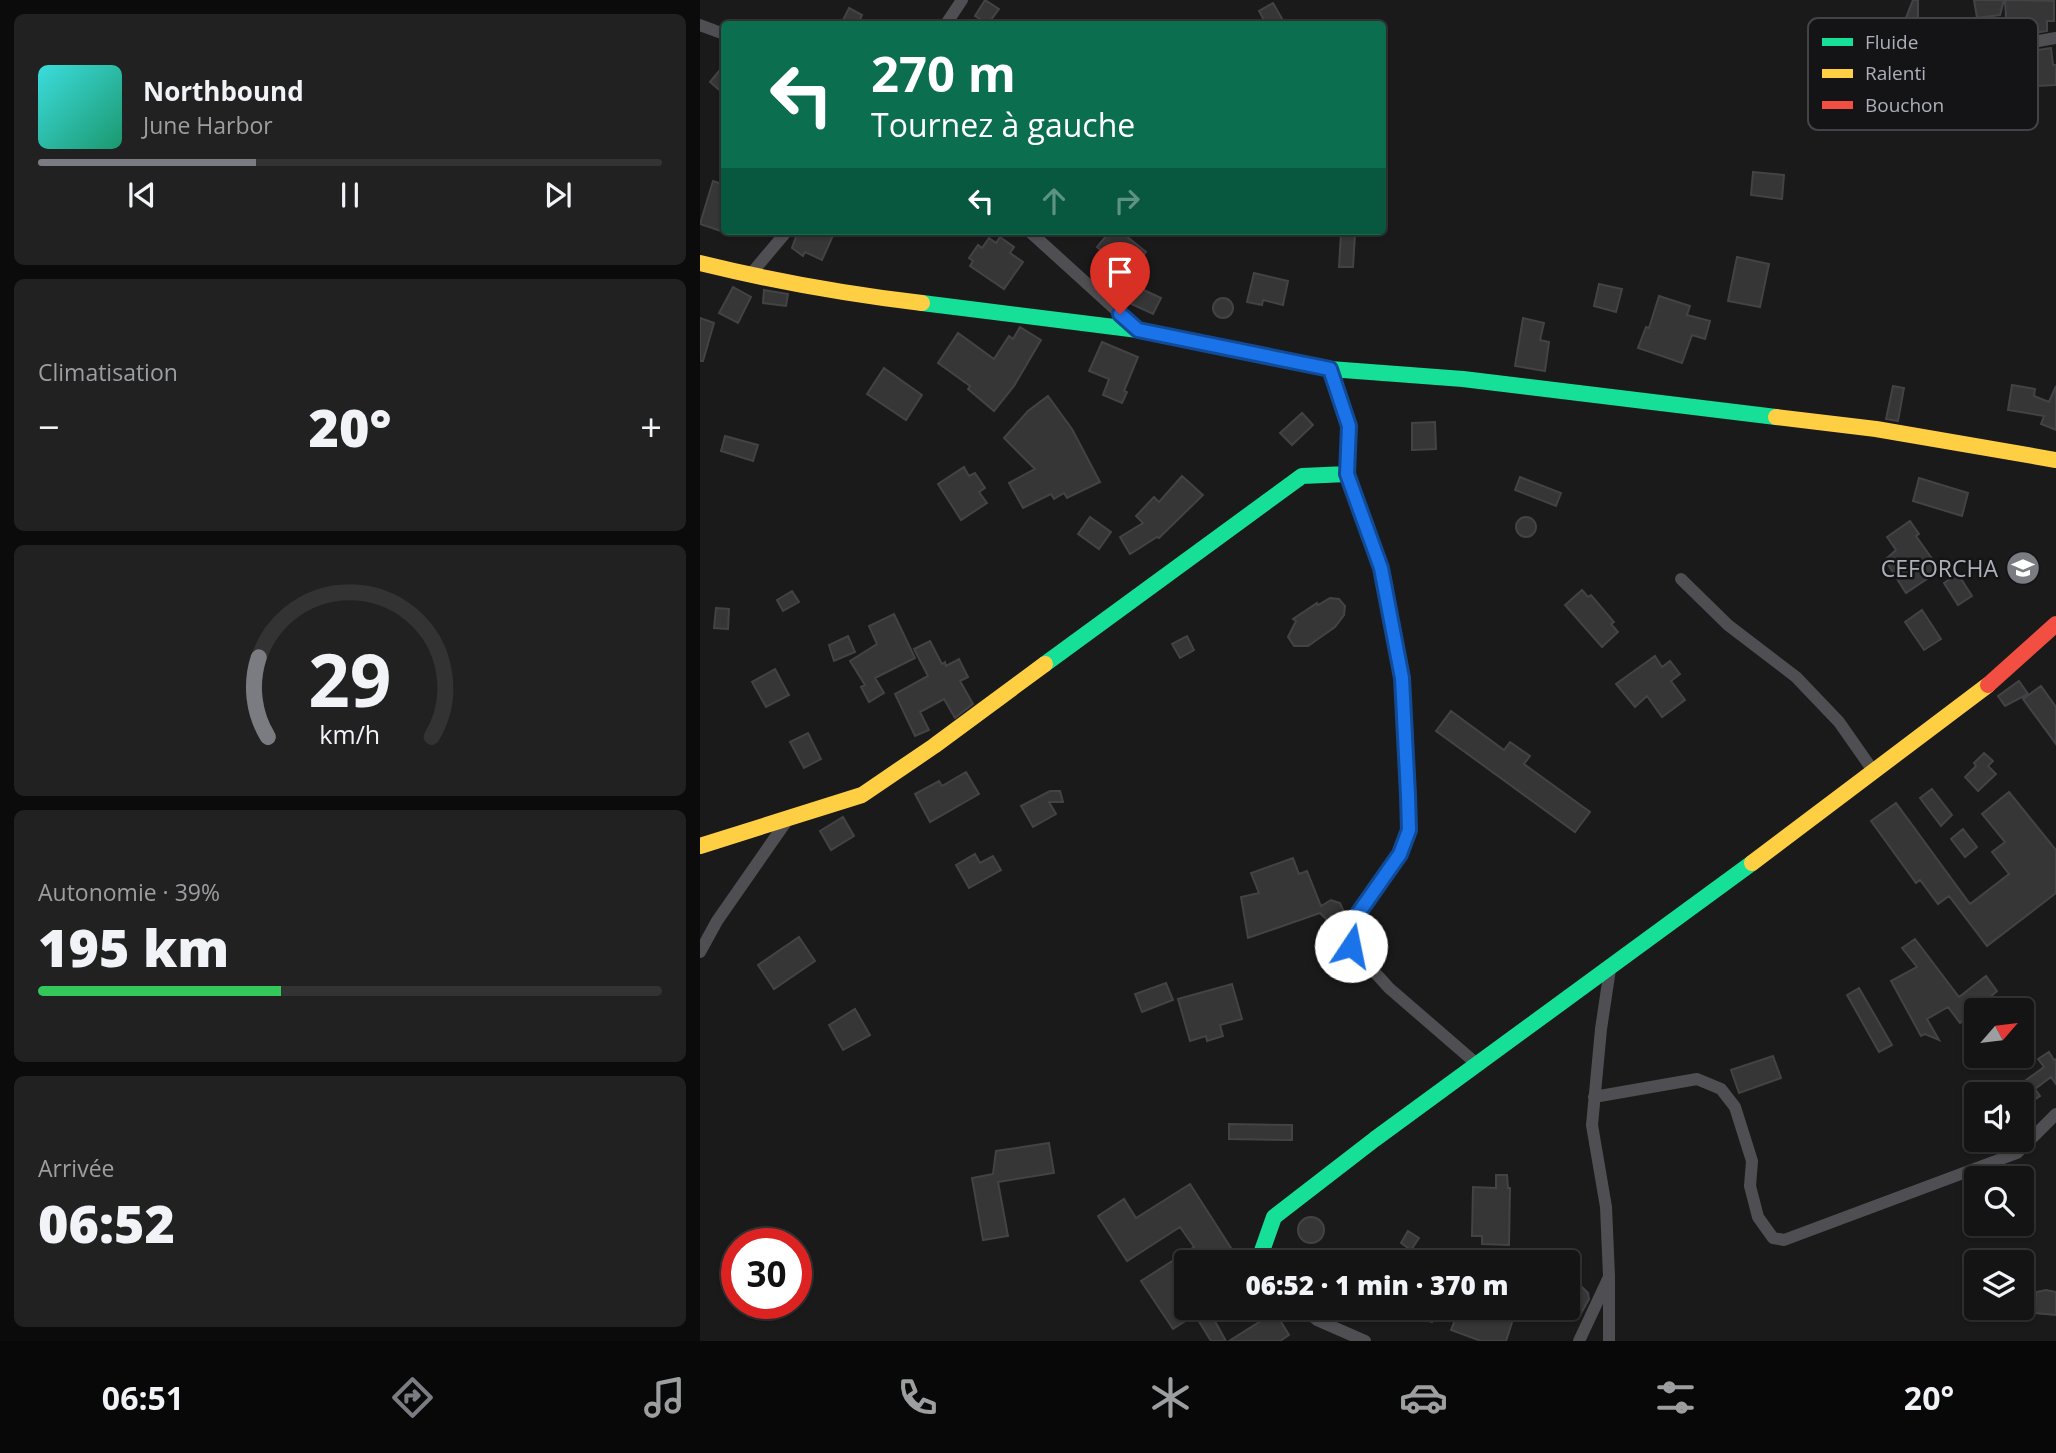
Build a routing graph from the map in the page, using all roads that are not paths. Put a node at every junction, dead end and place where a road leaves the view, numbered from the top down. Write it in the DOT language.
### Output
graph roads {
  1 [pos="962,0"];
  2 [pos="948,21"];
  3 [pos="700,25"];
  4 [pos="721,33"];
  5 [pos="2056,38"];
  6 [pos="2038,41"];
  7 [pos="784,235"];
  8 [pos="1033,235"];
  9 [pos="700,263"];
  10 [pos="750,275"];
  11 [pos="1138,330"];
  12 [pos="1330,369"];
  13 [pos="2056,460"];
  14 [pos="1347,474"];
  15 [pos="1681,579"];
  16 [pos="2056,624"];
  17 [pos="1874,772"];
  18 [pos="788,819"];
  19 [pos="700,846"];
  20 [pos="700,952"];
  21 [pos="1610,969"];
  22 [pos="1478,1065"];
  23 [pos="1594,1097"];
  24 [pos="2056,1114"];
  25 [pos="1262,1250"];
  26 [pos="1609,1276"];
  27 [pos="1317,1320"];
  28 [pos="1365,1341"];
  29 [pos="1580,1341"];
  30 [pos="1609,1341"];
  1 -- 2 [label="street"];
  3 -- 4 [label="street"];
  5 -- 6 [label="street"];
  7 -- 10 [label="street"];
  8 -- 11 [label="street"];
  9 -- 10 [label="street"];
  10 -- 11 [label="street"];
  11 -- 12 [label="street"];
  12 -- 13 [label="street"];
  12 -- 14 [label="street"];
  14 -- 18 [label="street"];
  14 -- 22 [label="street"];
  15 -- 17 [label="street"];
  16 -- 17 [label="street"];
  17 -- 21 [label="street"];
  18 -- 19 [label="street"];
  18 -- 20 [label="street"];
  21 -- 22 [label="street"];
  21 -- 23 [label="street"];
  22 -- 25 [label="street"];
  23 -- 24 [label="street"];
  23 -- 26 [label="street"];
  26 -- 29 [label="street"];
  26 -- 30 [label="street"];
  27 -- 28 [label="street"];
}
